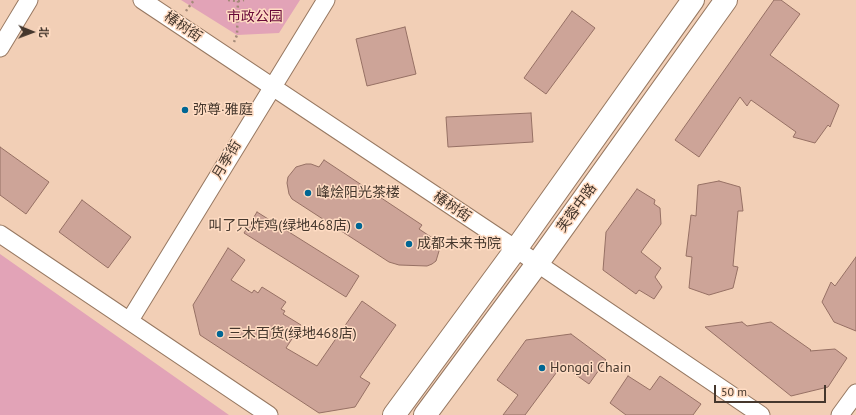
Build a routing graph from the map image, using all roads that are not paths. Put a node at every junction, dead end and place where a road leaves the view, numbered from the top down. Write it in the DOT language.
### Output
graph roads {
  1 [pos="29,0"];
  2 [pos="142,0"];
  3 [pos="326,0"];
  4 [pos="693,0"];
  5 [pos="726,0"];
  6 [pos="0,48"];
  7 [pos="272,87"];
  8 [pos="0,234"];
  9 [pos="516,249"];
  10 [pos="537,264"];
  11 [pos="130,320"];
  12 [pos="856,393"];
  13 [pos="269,415"];
  14 [pos="394,415"];
  15 [pos="426,415"];
  16 [pos="762,415"];
  17 [pos="840,415"];
  1 -- 6 [label="street"];
  2 -- 7 [label="street, 椿树街"];
  3 -- 7 [label="street, 月季街"];
  4 -- 9 [label="main road, 芙蓉中路"];
  5 -- 10 [label="main road, 芙蓉中路"];
  7 -- 9 [label="street, 椿树街"];
  7 -- 11 [label="street, 月季街"];
  8 -- 11 [label="street"];
  9 -- 10 [label="street, 椿树街"];
  9 -- 14 [label="main road, 芙蓉中路"];
  10 -- 15 [label="main road, 芙蓉中路"];
  10 -- 16 [label="street, 椿树街"];
  11 -- 13 [label="street"];
  12 -- 17 [label="street"];
}
